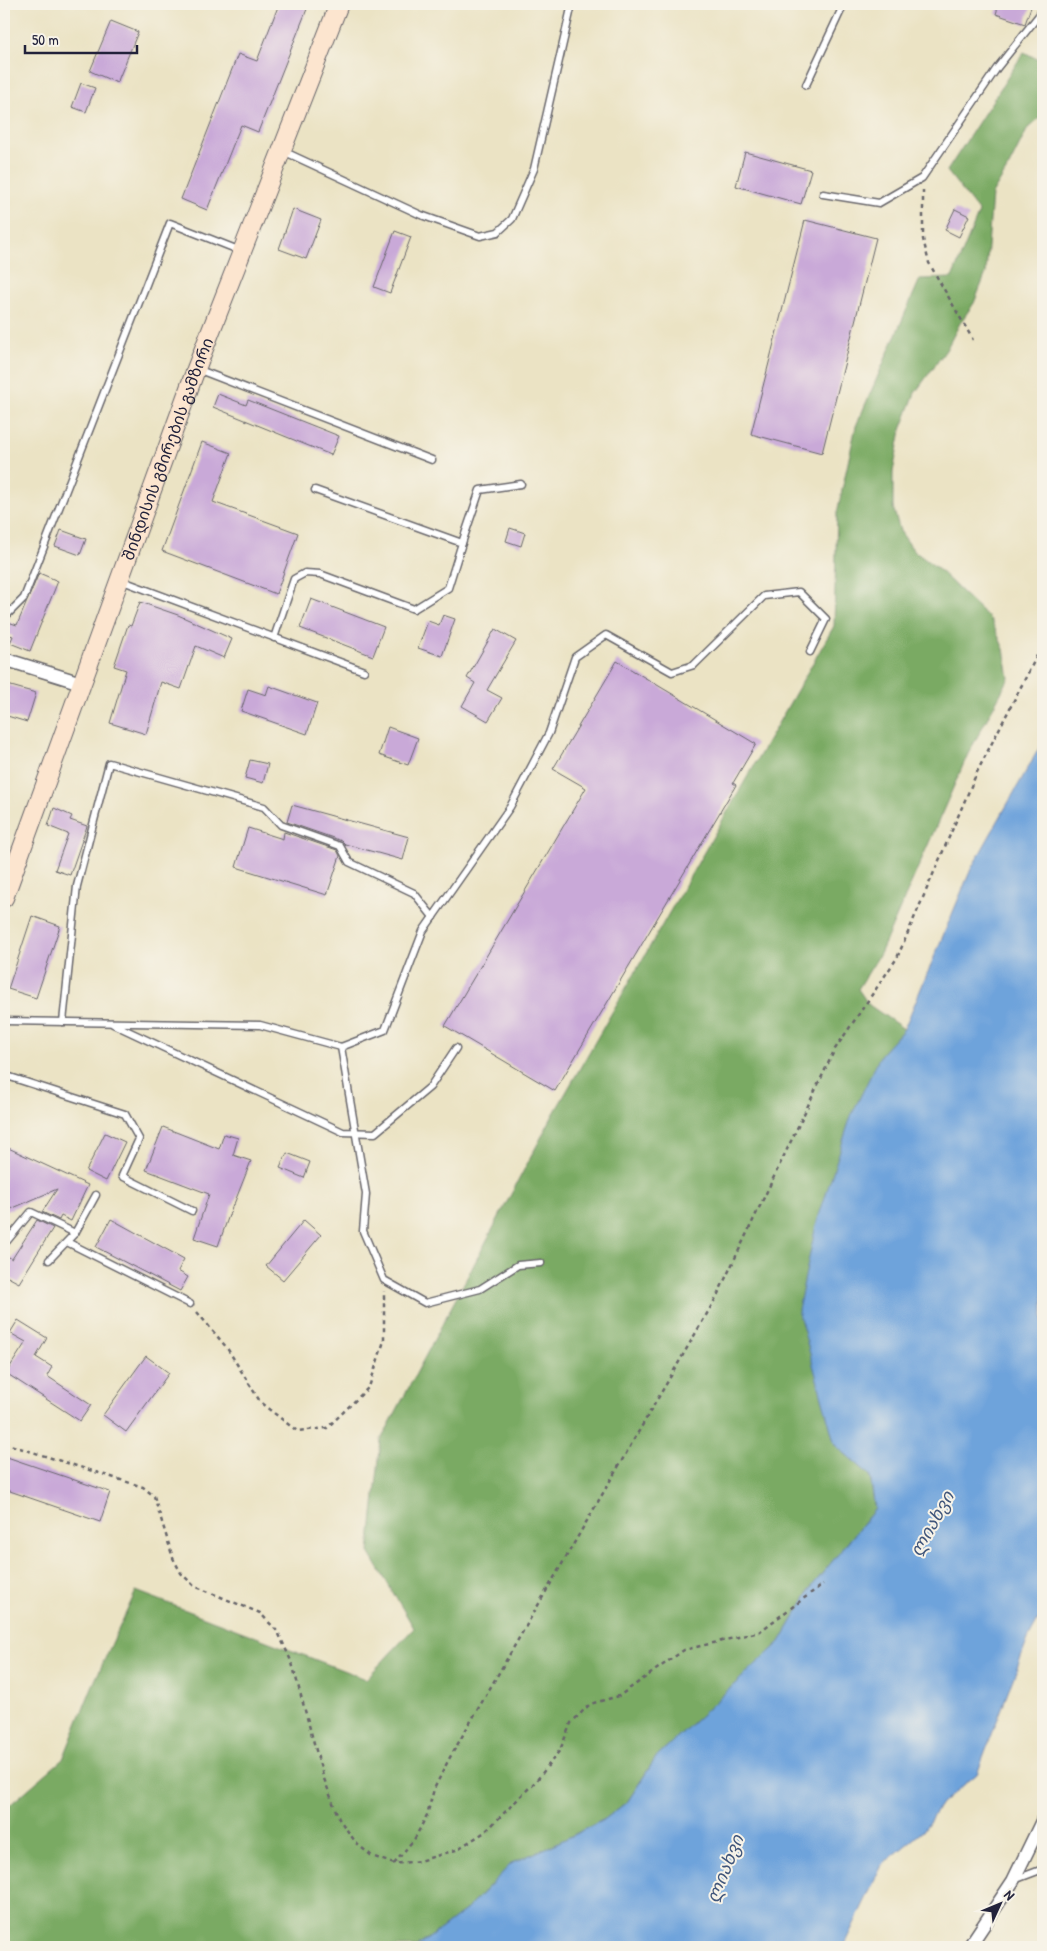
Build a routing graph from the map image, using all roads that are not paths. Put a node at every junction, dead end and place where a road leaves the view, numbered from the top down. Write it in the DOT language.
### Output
graph roads {
  1 [pos="339,4"];
  2 [pos="572,4"];
  3 [pos="844,4"];
  4 [pos="1043,10"];
  5 [pos="806,85"];
  6 [pos="282,150"];
  7 [pos="823,194"];
  8 [pos="242,252"];
  9 [pos="196,369"];
  10 [pos="432,460"];
  11 [pos="521,484"];
  12 [pos="315,490"];
  13 [pos="462,543"];
  14 [pos="119,580"];
  15 [pos="4,618"];
  16 [pos="274,638"];
  17 [pos="810,652"];
  18 [pos="4,659"];
  19 [pos="364,671"];
  20 [pos="81,684"];
  21 [pos="4,898"];
  22 [pos="433,917"];
  23 [pos="4,1021"];
  24 [pos="62,1022"];
  25 [pos="110,1022"];
  26 [pos="341,1047"];
  27 [pos="456,1048"];
  28 [pos="4,1075"];
  29 [pos="356,1132"];
  30 [pos="96,1195"];
  31 [pos="192,1211"];
  32 [pos="75,1233"];
  33 [pos="4,1239"];
  34 [pos="67,1242"];
  35 [pos="50,1260"];
  36 [pos="541,1264"];
  37 [pos="190,1304"];
  38 [pos="1043,1819"];
  39 [pos="1043,1869"];
  40 [pos="1013,1880"];
  41 [pos="969,1947"];
  1 -- 6 [label="main road, შინდისის გმირების გამზირი"];
  2 -- 6 [label="lane"];
  3 -- 5 [label="lane"];
  4 -- 7 [label="lane"];
  6 -- 8 [label="main road, შინდისის გმირების გამზირი"];
  8 -- 9 [label="main road, შინდისის გმირების გამზირი"];
  8 -- 15 [label="lane"];
  9 -- 10 [label="lane"];
  9 -- 14 [label="main road, შინდისის გმირების გამზირი"];
  11 -- 13 [label="lane"];
  12 -- 13 [label="lane"];
  13 -- 16 [label="lane"];
  14 -- 16 [label="lane"];
  14 -- 20 [label="main road, შინდისის გმირების გამზირი"];
  16 -- 19 [label="lane"];
  17 -- 22 [label="lane"];
  18 -- 20 [label="street"];
  20 -- 21 [label="main road, შინდისის გმირების გამზირი"];
  22 -- 24 [label="lane"];
  22 -- 26 [label="lane"];
  23 -- 24 [label="lane"];
  24 -- 25 [label="lane"];
  25 -- 26 [label="lane"];
  25 -- 29 [label="lane"];
  26 -- 29 [label="lane"];
  27 -- 29 [label="lane"];
  28 -- 31 [label="lane"];
  29 -- 36 [label="lane"];
  30 -- 32 [label="lane"];
  32 -- 33 [label="lane"];
  32 -- 34 [label="lane"];
  34 -- 35 [label="lane"];
  34 -- 37 [label="lane"];
  38 -- 40 [label="street"];
  39 -- 40 [label="lane"];
  40 -- 41 [label="street"];
}
